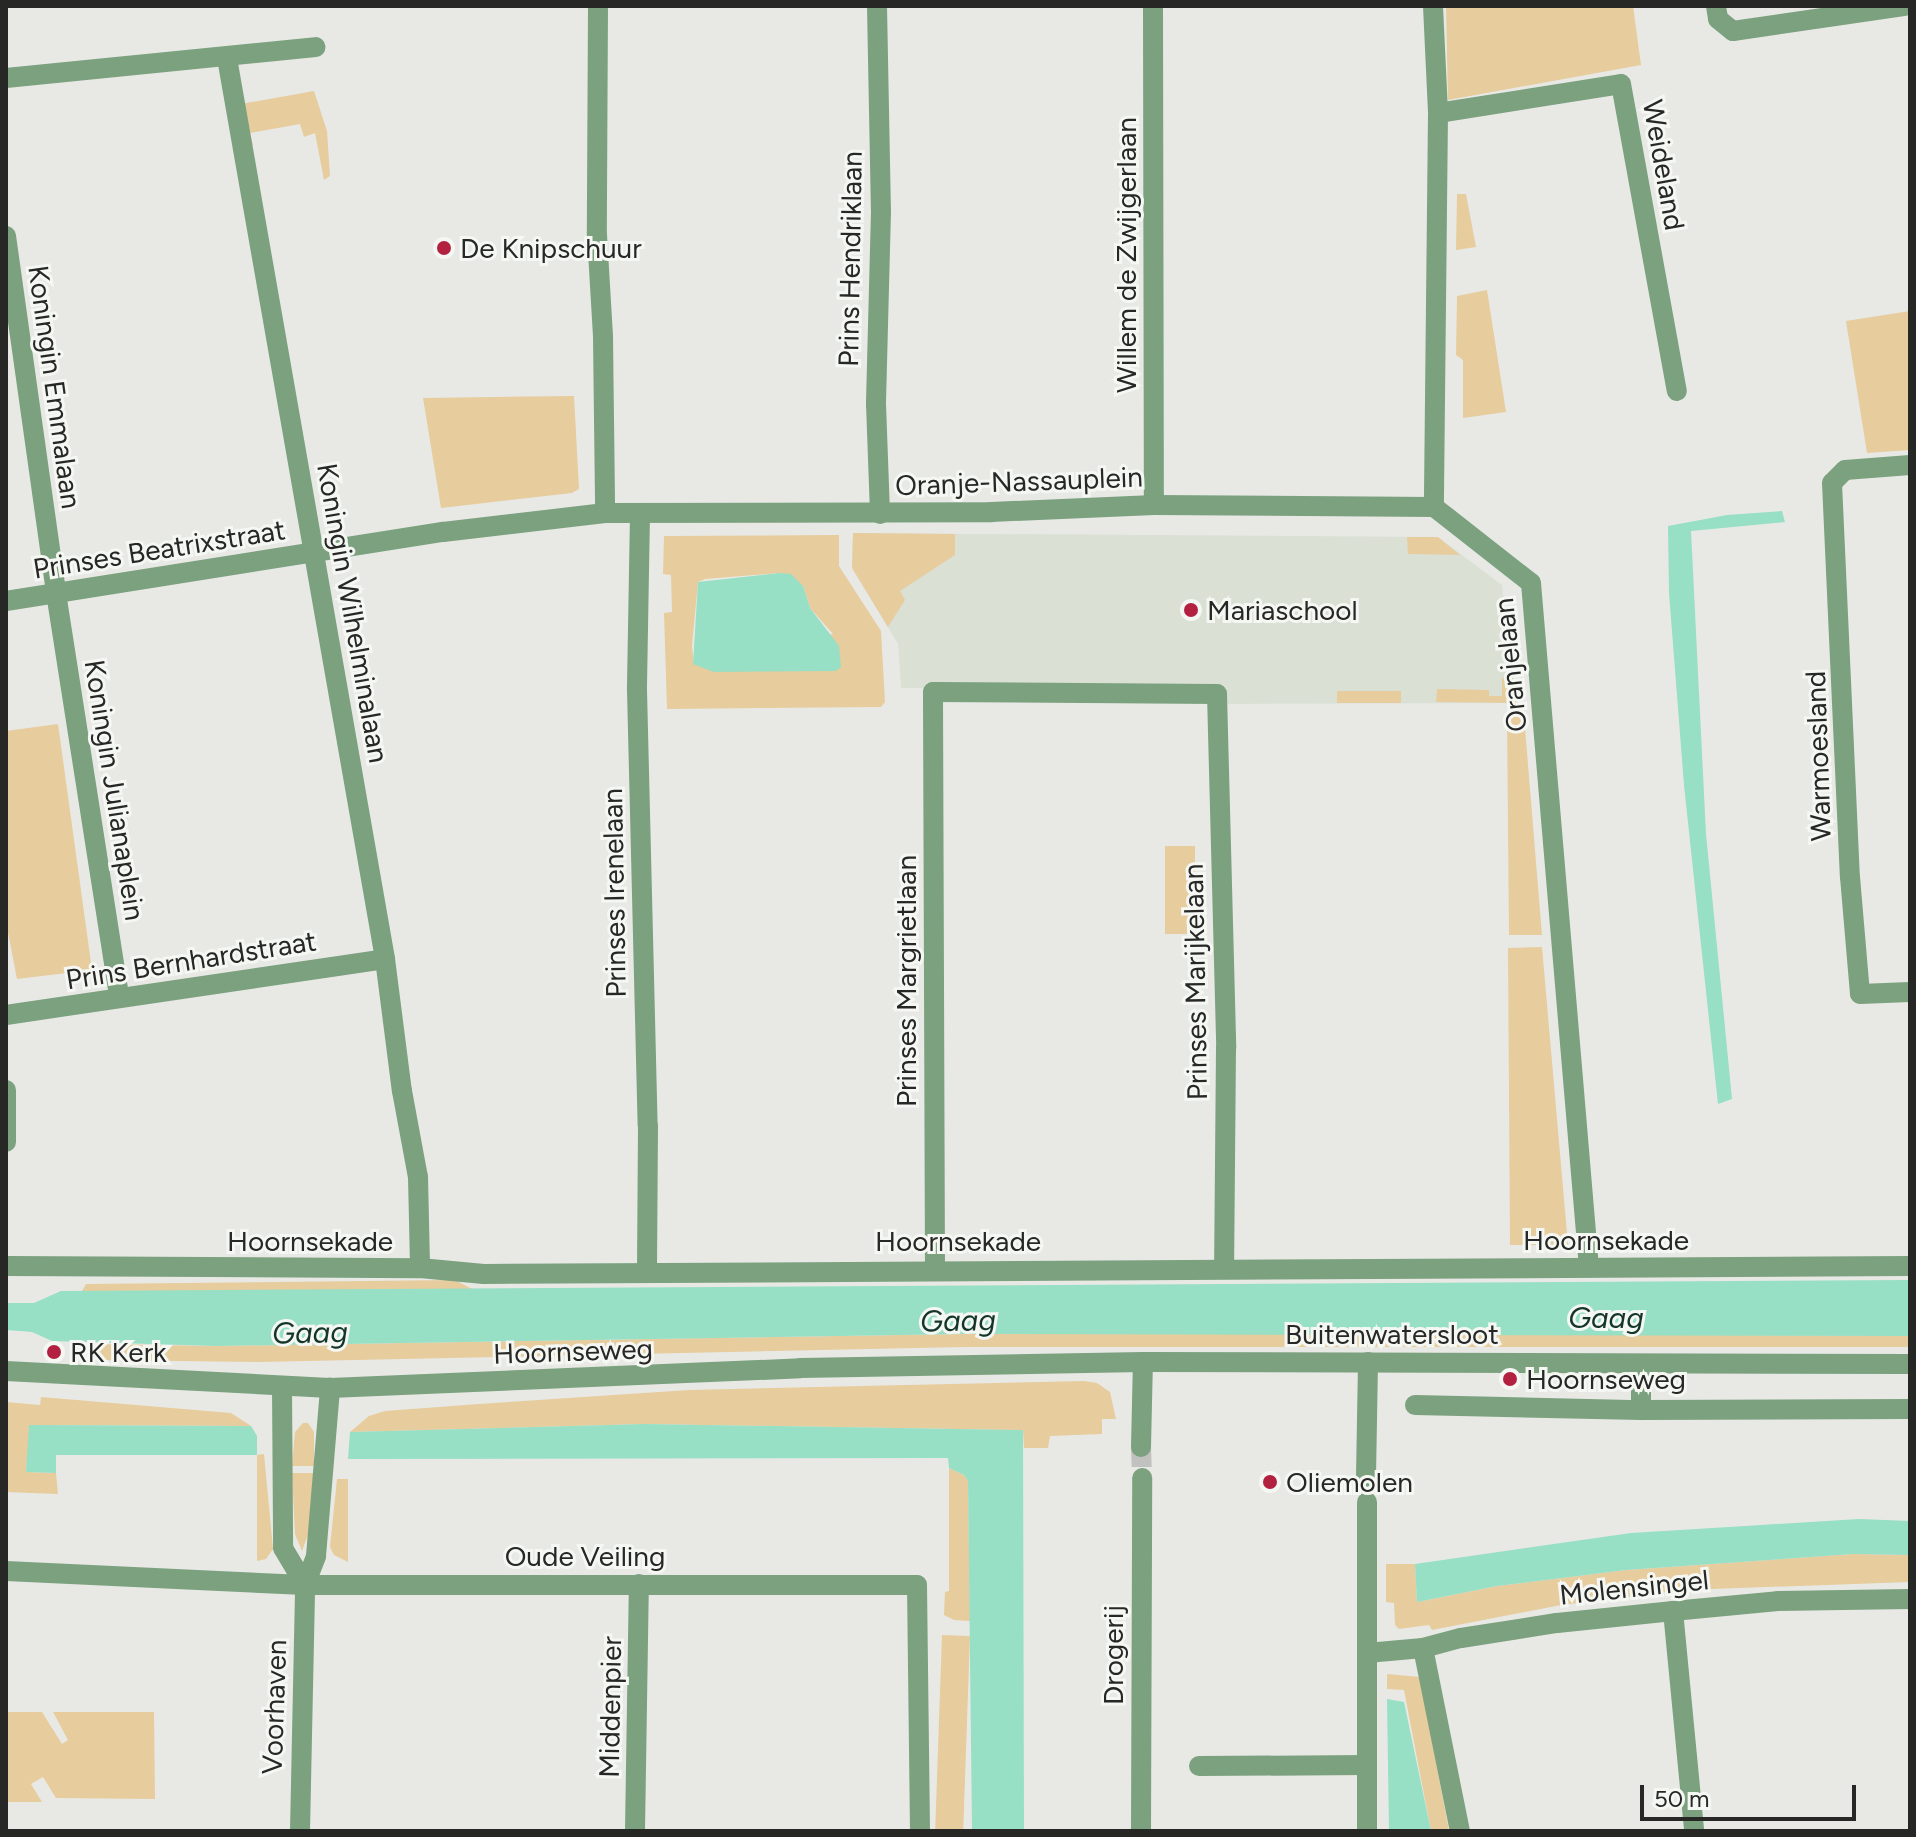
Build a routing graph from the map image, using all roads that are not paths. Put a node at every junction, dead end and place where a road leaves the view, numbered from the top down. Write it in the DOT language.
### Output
graph roads {
  1 [pos="598,6"];
  2 [pos="877,6"];
  3 [pos="1153,6"];
  4 [pos="1433,6"];
  5 [pos="1716,6"];
  6 [pos="1905,6"];
  7 [pos="315,47"];
  8 [pos="227,58"];
  9 [pos="6,78"];
  10 [pos="1438,113"];
  11 [pos="6,236"];
  12 [pos="1677,391"];
  13 [pos="1910,465"];
  14 [pos="1154,505"];
  15 [pos="1434,507"];
  16 [pos="605,513"];
  17 [pos="640,514"];
  18 [pos="880,514"];
  19 [pos="313,555"];
  20 [pos="56,593"];
  21 [pos="6,601"];
  22 [pos="933,692"];
  23 [pos="385,959"];
  24 [pos="1910,992"];
  25 [pos="119,997"];
  26 [pos="6,1015"];
  27 [pos="6,1090"];
  28 [pos="6,1142"];
  29 [pos="6,1266"];
  30 [pos="1910,1266"];
  31 [pos="420,1268"];
  32 [pos="1224,1268"];
  33 [pos="1589,1268"];
  34 [pos="935,1270"];
  35 [pos="647,1271"];
  36 [pos="1143,1362"];
  37 [pos="1368,1362"];
  38 [pos="1641,1364"];
  39 [pos="1910,1364"];
  40 [pos="6,1371"];
  41 [pos="282,1387"];
  42 [pos="330,1388"];
  43 [pos="1415,1405"];
  44 [pos="1910,1409"];
  45 [pos="1641,1410"];
  46 [pos="1141,1447"];
  47 [pos="1366,1477"];
  48 [pos="1142,1478"];
  49 [pos="1367,1502"];
  50 [pos="6,1571"];
  51 [pos="639,1584"];
  52 [pos="305,1585"];
  53 [pos="1910,1599"];
  54 [pos="1673,1611"];
  55 [pos="1423,1648"];
  56 [pos="1367,1653"];
  57 [pos="1367,1765"];
  58 [pos="1199,1766"];
  59 [pos="300,1831"];
  60 [pos="635,1831"];
  61 [pos="920,1831"];
  62 [pos="1141,1831"];
  63 [pos="1367,1831"];
  64 [pos="1460,1831"];
  65 [pos="1694,1831"];
  1 -- 16 [label="street"];
  2 -- 18 [label="street, Prins Hendriklaan"];
  3 -- 14 [label="street, Willem de Zwijgerlaan"];
  4 -- 10 [label="street"];
  5 -- 6 [label="street"];
  7 -- 8 [label="street"];
  8 -- 9 [label="street"];
  8 -- 19 [label="street, Koningin Wilhelminalaan"];
  10 -- 12 [label="street, Weideland"];
  10 -- 15 [label="street"];
  11 -- 20 [label="street, Koningin Emmalaan"];
  13 -- 24 [label="street, Warmoesland"];
  14 -- 15 [label="street, Oranje-Nassauplein"];
  14 -- 18 [label="street, Oranje-Nassauplein"];
  15 -- 33 [label="street, Oranjelaan"];
  16 -- 17 [label="street, Oranje-Nassauplein"];
  16 -- 19 [label="street, Prinses Beatrixstraat"];
  17 -- 18 [label="street, Oranje-Nassauplein"];
  17 -- 35 [label="street, Prinses Irenelaan"];
  19 -- 20 [label="street, Prinses Beatrixstraat"];
  19 -- 23 [label="street, Koningin Wilhelminalaan"];
  20 -- 21 [label="street, Prinses Beatrixstraat"];
  20 -- 25 [label="street, Koningin Julianaplein"];
  22 -- 32 [label="street, Prinses Marijkelaan"];
  22 -- 34 [label="street, Prinses Margrietlaan"];
  23 -- 25 [label="street, Prins Bernhardstraat"];
  23 -- 31 [label="street, Koningin Wilhelminalaan"];
  25 -- 26 [label="street, Prins Bernhardstraat"];
  27 -- 28 [label="street"];
  29 -- 31 [label="street, Hoornsekade"];
  30 -- 33 [label="street, Hoornsekade"];
  31 -- 35 [label="street, Hoornsekade"];
  32 -- 33 [label="street, Hoornsekade"];
  32 -- 34 [label="street, Hoornsekade"];
  34 -- 35 [label="street, Hoornsekade"];
  36 -- 37 [label="street, Buitenwatersloot"];
  36 -- 42 [label="street, Hoornseweg"];
  36 -- 46 [label="street"];
  37 -- 38 [label="street, Buitenwatersloot"];
  37 -- 47 [label="street"];
  38 -- 39 [label="street, Buitenwatersloot"];
  38 -- 45 [label="street"];
  40 -- 41 [label="street, Hoornseweg"];
  41 -- 42 [label="street, Hoornseweg"];
  41 -- 52 [label="street"];
  42 -- 52 [label="street, Voorhaven"];
  43 -- 45 [label="street"];
  44 -- 45 [label="street"];
  48 -- 62 [label="street, Drogerij"];
  49 -- 56 [label="street"];
  50 -- 52 [label="street, Oude Veiling"];
  51 -- 52 [label="street, Oude Veiling"];
  51 -- 60 [label="street, Middenpier"];
  51 -- 61 [label="street, Oude Veiling"];
  52 -- 59 [label="street, Voorhaven"];
  53 -- 54 [label="street, Molensingel"];
  54 -- 55 [label="street, Molensingel"];
  54 -- 65 [label="street"];
  55 -- 56 [label="street, Molensingel"];
  55 -- 64 [label="street"];
  56 -- 57 [label="street"];
  57 -- 58 [label="street"];
  57 -- 63 [label="street"];
}
